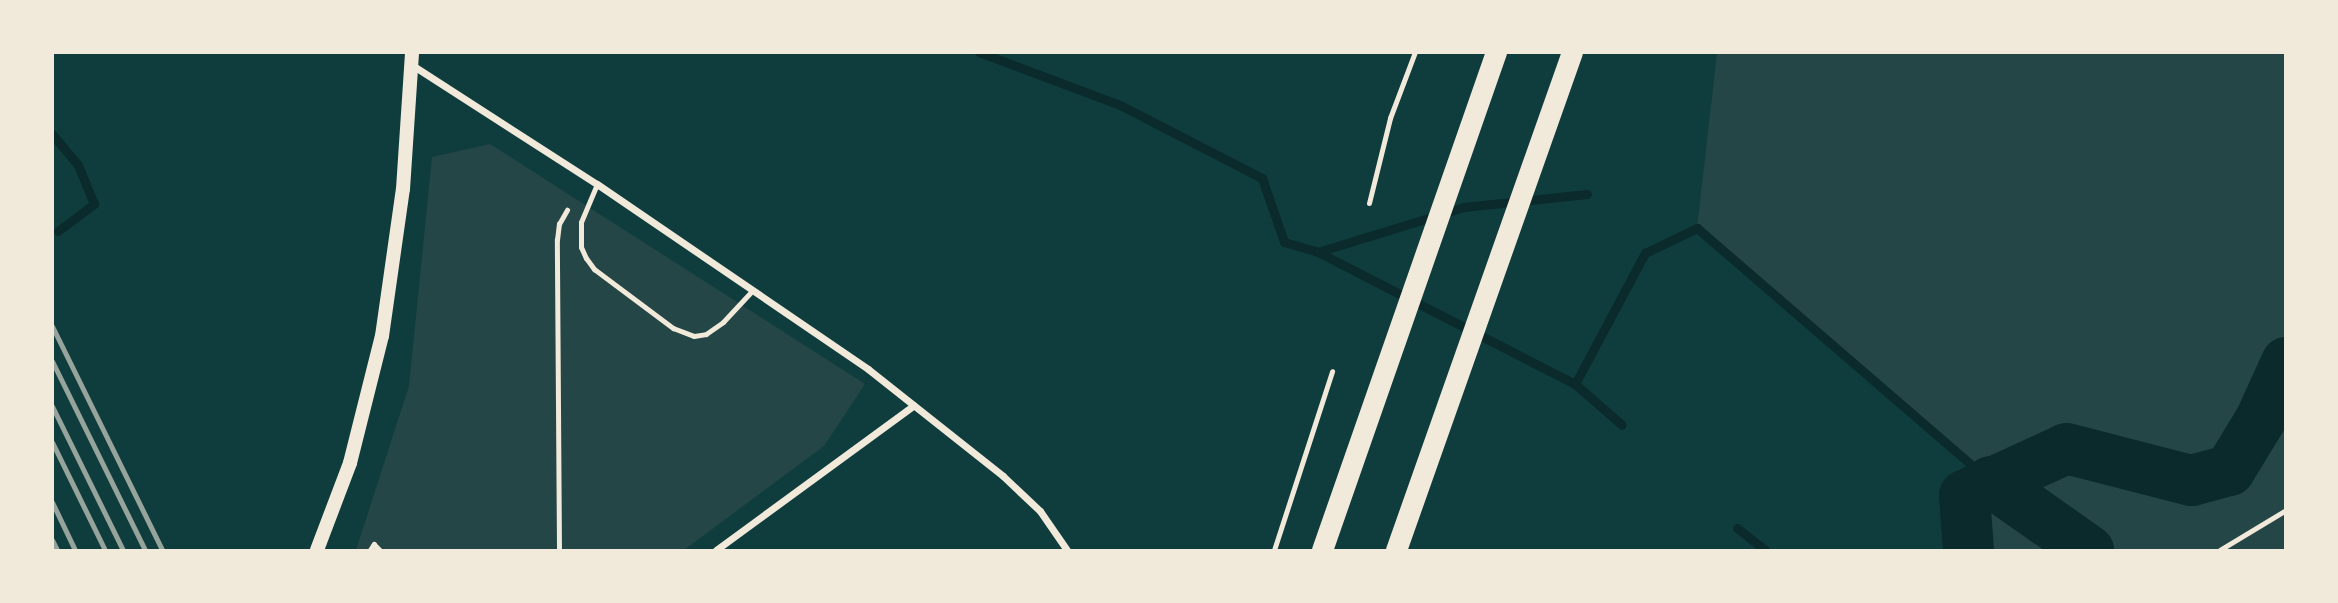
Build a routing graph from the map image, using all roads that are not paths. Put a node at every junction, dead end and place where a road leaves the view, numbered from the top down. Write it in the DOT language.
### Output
graph roads {
  1 [pos="1415,52"];
  2 [pos="1496,52"];
  3 [pos="1572,52"];
  4 [pos="412,59"];
  5 [pos="597,184"];
  6 [pos="1369,203"];
  7 [pos="751,292"];
  8 [pos="1332,371"];
  9 [pos="914,405"];
  10 [pos="317,551"];
  11 [pos="716,551"];
  12 [pos="1067,551"];
  13 [pos="1274,551"];
  14 [pos="1322,551"];
  15 [pos="1396,551"];
  1 -- 6 [label="lane"];
  2 -- 14 [label="highway"];
  3 -- 15 [label="highway"];
  4 -- 5 [label="street"];
  4 -- 10 [label="main road"];
  5 -- 7 [label="street"];
  5 -- 7 [label="lane"];
  7 -- 9 [label="street"];
  8 -- 13 [label="lane"];
  9 -- 11 [label="street"];
  9 -- 12 [label="street"];
}
